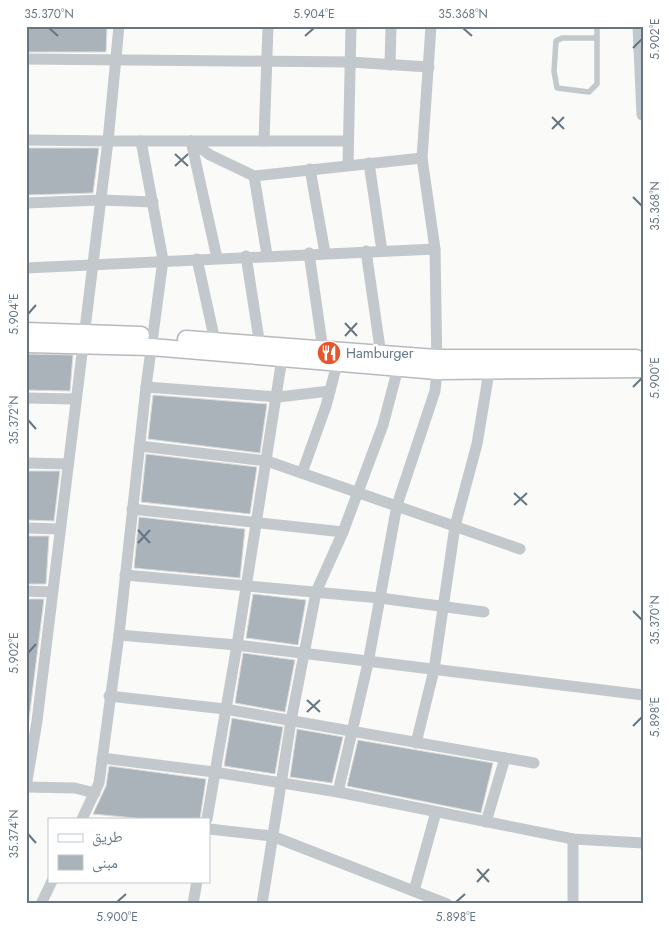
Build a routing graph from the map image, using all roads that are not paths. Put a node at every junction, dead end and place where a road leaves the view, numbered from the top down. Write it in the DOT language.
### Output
graph roads {
  1 [pos="119,26"];
  2 [pos="268,26"];
  3 [pos="351,26"];
  4 [pos="391,26"];
  5 [pos="431,26"];
  6 [pos="597,26"];
  7 [pos="638,26"];
  8 [pos="597,38"];
  9 [pos="26,59"];
  10 [pos="116,59"];
  11 [pos="268,61"];
  12 [pos="350,62"];
  13 [pos="390,65"];
  14 [pos="641,67"];
  15 [pos="429,68"];
  16 [pos="642,115"];
  17 [pos="26,140"];
  18 [pos="108,141"];
  19 [pos="141,141"];
  20 [pos="191,141"];
  21 [pos="264,141"];
  22 [pos="348,141"];
  23 [pos="422,158"];
  24 [pos="369,163"];
  25 [pos="348,165"];
  26 [pos="310,169"];
  27 [pos="254,176"];
  28 [pos="101,200"];
  29 [pos="26,202"];
  30 [pos="153,202"];
  31 [pos="435,249"];
  32 [pos="366,251"];
  33 [pos="382,251"];
  34 [pos="309,253"];
  35 [pos="325,253"];
  36 [pos="267,255"];
  37 [pos="246,256"];
  38 [pos="196,258"];
  39 [pos="217,258"];
  40 [pos="163,260"];
  41 [pos="93,263"];
  42 [pos="26,268"];
  43 [pos="26,331"];
  44 [pos="84,338"];
  45 [pos="152,341"];
  46 [pos="215,341"];
  47 [pos="26,344"];
  48 [pos="260,346"];
  49 [pos="323,350"];
  50 [pos="283,353"];
  51 [pos="382,355"];
  52 [pos="643,358"];
  53 [pos="338,364"];
  54 [pos="437,364"];
  55 [pos="611,364"];
  56 [pos="398,368"];
  57 [pos="643,369"];
  58 [pos="489,372"];
  59 [pos="146,387"];
  60 [pos="330,392"];
  61 [pos="278,397"];
  62 [pos="26,398"];
  63 [pos="76,399"];
  64 [pos="140,446"];
  65 [pos="267,461"];
  66 [pos="26,463"];
  67 [pos="68,464"];
  68 [pos="302,473"];
  69 [pos="357,492"];
  70 [pos="397,506"];
  71 [pos="132,509"];
  72 [pos="256,522"];
  73 [pos="455,526"];
  74 [pos="26,528"];
  75 [pos="60,529"];
  76 [pos="343,532"];
  77 [pos="520,549"];
  78 [pos="125,575"];
  79 [pos="246,585"];
  80 [pos="26,592"];
  81 [pos="52,592"];
  82 [pos="316,592"];
  83 [pos="380,598"];
  84 [pos="442,606"];
  85 [pos="484,612"];
  86 [pos="119,636"];
  87 [pos="237,645"];
  88 [pos="304,654"];
  89 [pos="368,663"];
  90 [pos="434,670"];
  91 [pos="643,695"];
  92 [pos="110,696"];
  93 [pos="225,709"];
  94 [pos="291,721"];
  95 [pos="351,731"];
  96 [pos="416,743"];
  97 [pos="102,758"];
  98 [pos="504,758"];
  99 [pos="534,763"];
  100 [pos="214,772"];
  101 [pos="280,783"];
  102 [pos="26,787"];
  103 [pos="338,792"];
  104 [pos="95,793"];
  105 [pos="436,812"];
  106 [pos="82,818"];
  107 [pos="207,818"];
  108 [pos="486,822"];
  109 [pos="210,829"];
  110 [pos="272,836"];
  111 [pos="573,839"];
  112 [pos="643,843"];
  113 [pos="52,882"];
  114 [pos="197,882"];
  115 [pos="414,891"];
  116 [pos="41,904"];
  117 [pos="193,904"];
  118 [pos="262,904"];
  119 [pos="447,904"];
  120 [pos="573,904"];
  1 -- 10 [label="street"];
  2 -- 11 [label="street"];
  3 -- 12 [label="street"];
  4 -- 13 [label="street"];
  5 -- 15 [label="street"];
  6 -- 8 [label="lane"];
  7 -- 14 [label="street"];
  8 -- 8 [label="lane"];
  9 -- 10 [label="street"];
  10 -- 11 [label="street"];
  10 -- 18 [label="street"];
  11 -- 12 [label="street"];
  11 -- 21 [label="street"];
  12 -- 13 [label="street"];
  12 -- 22 [label="street"];
  13 -- 15 [label="street"];
  14 -- 16 [label="street"];
  15 -- 23 [label="street"];
  17 -- 18 [label="street"];
  18 -- 19 [label="street"];
  18 -- 28 [label="street"];
  19 -- 20 [label="street"];
  19 -- 30 [label="street"];
  20 -- 21 [label="street"];
  20 -- 27 [label="street"];
  20 -- 39 [label="street"];
  21 -- 22 [label="street"];
  22 -- 25 [label="street"];
  23 -- 24 [label="street"];
  23 -- 31 [label="street"];
  24 -- 25 [label="street"];
  24 -- 33 [label="street"];
  25 -- 26 [label="street"];
  26 -- 27 [label="street"];
  26 -- 35 [label="street"];
  27 -- 36 [label="street"];
  28 -- 29 [label="street"];
  28 -- 30 [label="street"];
  28 -- 41 [label="street"];
  30 -- 40 [label="street"];
  31 -- 33 [label="street"];
  31 -- 54 [label="street"];
  32 -- 33 [label="street"];
  32 -- 35 [label="street"];
  32 -- 51 [label="street"];
  34 -- 35 [label="street"];
  34 -- 36 [label="street"];
  34 -- 49 [label="street"];
  36 -- 37 [label="street"];
  37 -- 39 [label="street"];
  37 -- 48 [label="street"];
  38 -- 39 [label="street"];
  38 -- 40 [label="street"];
  38 -- 46 [label="street"];
  40 -- 41 [label="street"];
  40 -- 45 [label="street"];
  41 -- 42 [label="street"];
  41 -- 44 [label="street"];
  43 -- 44 [label="main road"];
  44 -- 45 [label="main road"];
  44 -- 47 [label="main road"];
  44 -- 63 [label="street"];
  45 -- 46 [label="main road"];
  45 -- 50 [label="main road"];
  45 -- 59 [label="street"];
  46 -- 48 [label="main road"];
  48 -- 50 [label="main road"];
  49 -- 50 [label="main road"];
  49 -- 51 [label="main road"];
  50 -- 53 [label="main road"];
  50 -- 61 [label="street"];
  51 -- 54 [label="main road"];
  52 -- 55 [label="main road"];
  53 -- 56 [label="main road"];
  53 -- 60 [label="street"];
  54 -- 55 [label="main road"];
  54 -- 56 [label="main road"];
  54 -- 58 [label="main road"];
  54 -- 70 [label="street"];
  55 -- 57 [label="main road"];
  55 -- 58 [label="main road"];
  56 -- 69 [label="street"];
  58 -- 73 [label="street"];
  59 -- 61 [label="street"];
  59 -- 64 [label="street"];
  60 -- 61 [label="street"];
  60 -- 68 [label="street"];
  61 -- 65 [label="street"];
  62 -- 63 [label="street"];
  63 -- 67 [label="street"];
  64 -- 65 [label="street"];
  64 -- 71 [label="street"];
  65 -- 68 [label="street"];
  65 -- 72 [label="street"];
  66 -- 67 [label="street"];
  67 -- 75 [label="street"];
  68 -- 69 [label="street"];
  69 -- 70 [label="street"];
  69 -- 76 [label="street"];
  70 -- 73 [label="street"];
  70 -- 83 [label="street"];
  71 -- 72 [label="street"];
  71 -- 78 [label="street"];
  72 -- 76 [label="street"];
  72 -- 79 [label="street"];
  73 -- 77 [label="street"];
  73 -- 84 [label="street"];
  74 -- 75 [label="street"];
  75 -- 81 [label="street"];
  76 -- 82 [label="street"];
  78 -- 79 [label="street"];
  78 -- 86 [label="street"];
  79 -- 82 [label="street"];
  79 -- 87 [label="street"];
  80 -- 81 [label="street"];
  81 -- 102 [label="street"];
  82 -- 83 [label="street"];
  82 -- 88 [label="street"];
  83 -- 84 [label="street"];
  83 -- 89 [label="street"];
  84 -- 85 [label="street"];
  84 -- 90 [label="street"];
  86 -- 87 [label="street"];
  86 -- 92 [label="street"];
  87 -- 88 [label="street"];
  87 -- 93 [label="street"];
  88 -- 89 [label="street"];
  88 -- 94 [label="street"];
  89 -- 90 [label="street"];
  89 -- 95 [label="street"];
  90 -- 91 [label="street"];
  90 -- 96 [label="street"];
  92 -- 93 [label="street"];
  92 -- 97 [label="street"];
  93 -- 94 [label="street"];
  93 -- 100 [label="street"];
  94 -- 95 [label="street"];
  94 -- 101 [label="street"];
  95 -- 96 [label="street"];
  95 -- 103 [label="street"];
  96 -- 98 [label="street"];
  97 -- 100 [label="street"];
  97 -- 104 [label="street"];
  98 -- 99 [label="street"];
  98 -- 108 [label="street"];
  100 -- 101 [label="street"];
  100 -- 107 [label="street"];
  101 -- 103 [label="street"];
  101 -- 110 [label="street"];
  102 -- 104 [label="street"];
  103 -- 105 [label="street"];
  104 -- 106 [label="street"];
  105 -- 108 [label="street"];
  105 -- 115 [label="street"];
  108 -- 111 [label="street"];
  109 -- 110 [label="street"];
  110 -- 115 [label="street"];
  110 -- 118 [label="street"];
  111 -- 112 [label="street"];
  111 -- 120 [label="street"];
  113 -- 116 [label="street"];
  114 -- 117 [label="street"];
  115 -- 119 [label="street"];
}
